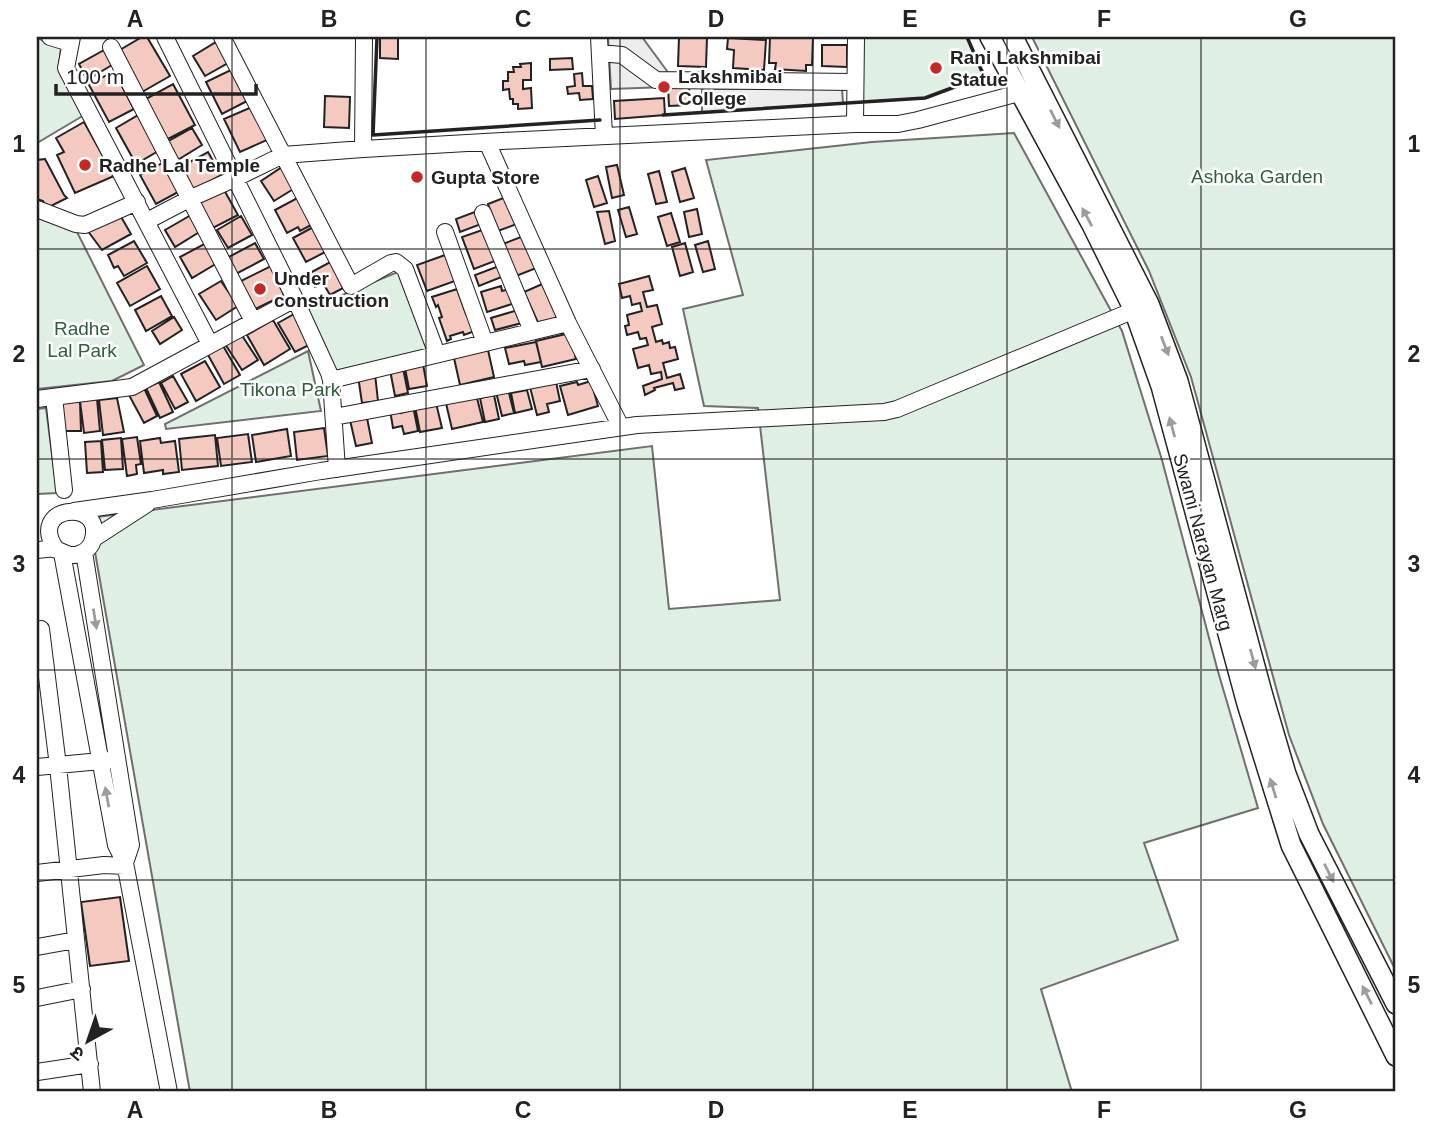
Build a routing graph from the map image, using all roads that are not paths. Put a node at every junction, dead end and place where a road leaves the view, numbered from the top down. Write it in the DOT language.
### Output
graph roads {
  1 [pos="50,37"];
  2 [pos="165,37"];
  3 [pos="222,37"];
  4 [pos="363,37"];
  5 [pos="856,37"];
  6 [pos="990,37"];
  7 [pos="1013,37"];
  8 [pos="71,40"];
  9 [pos="599,45"];
  10 [pos="111,47"];
  11 [pos="855,82"];
  12 [pos="1030,90"];
  13 [pos="855,124"];
  14 [pos="604,136"];
  15 [pos="487,142"];
  16 [pos="363,149"];
  17 [pos="283,155"];
  18 [pos="236,178"];
  19 [pos="190,199"];
  20 [pos="137,202"];
  21 [pos="37,209"];
  22 [pos="483,213"];
  23 [pos="147,221"];
  24 [pos="445,232"];
  25 [pos="295,299"];
  26 [pos="1141,307"];
  27 [pos="253,321"];
  28 [pos="568,323"];
  29 [pos="532,331"];
  30 [pos="485,343"];
  31 [pos="210,344"];
  32 [pos="437,354"];
  33 [pos="592,369"];
  34 [pos="331,380"];
  35 [pos="54,397"];
  36 [pos="37,399"];
  37 [pos="334,417"];
  38 [pos="621,427"];
  39 [pos="337,469"];
  40 [pos="64,490"];
  41 [pos="152,500"];
  42 [pos="74,511"];
  43 [pos="43,527"];
  44 [pos="89,545"];
  45 [pos="37,550"];
  46 [pos="59,551"];
  47 [pos="37,630"];
  48 [pos="100,760"];
  49 [pos="118,760"];
  50 [pos="58,766"];
  51 [pos="37,767"];
  52 [pos="125,864"];
  53 [pos="68,868"];
  54 [pos="37,873"];
  55 [pos="76,940"];
  56 [pos="37,947"];
  57 [pos="82,989"];
  58 [pos="37,998"];
  59 [pos="1396,1004"];
  60 [pos="1396,1056"];
  61 [pos="90,1064"];
  62 [pos="37,1073"];
  63 [pos="92,1092"];
  64 [pos="169,1092"];
  1 -- 8 [label="street"];
  2 -- 18 [label="street"];
  3 -- 17 [label="street"];
  4 -- 16 [label="street"];
  5 -- 11 [label="street"];
  6 -- 12 [label="main road, Swami Narayan Marg"];
  7 -- 12 [label="main road, Swami Narayan Marg"];
  8 -- 20 [label="street"];
  9 -- 11 [label="street"];
  9 -- 14 [label="street"];
  10 -- 19 [label="street"];
  11 -- 13 [label="street"];
  12 -- 13 [label="street"];
  12 -- 26 [label="main road, Swami Narayan Marg"];
  13 -- 14 [label="street"];
  14 -- 15 [label="street"];
  15 -- 16 [label="street"];
  15 -- 28 [label="street"];
  16 -- 17 [label="street"];
  17 -- 18 [label="street"];
  17 -- 32 [label="street"];
  18 -- 19 [label="street"];
  18 -- 25 [label="street"];
  19 -- 23 [label="street"];
  19 -- 27 [label="street"];
  20 -- 21 [label="street"];
  20 -- 23 [label="street"];
  22 -- 29 [label="street"];
  23 -- 31 [label="street"];
  24 -- 30 [label="street"];
  25 -- 27 [label="street"];
  25 -- 34 [label="street"];
  26 -- 38 [label="street"];
  26 -- 59 [label="main road, Swami Narayan Marg, one-way"];
  60 -- 26 [label="main road, Swami Narayan Marg, one-way"];
  27 -- 31 [label="street"];
  28 -- 29 [label="street"];
  28 -- 33 [label="street"];
  29 -- 30 [label="street"];
  30 -- 32 [label="street"];
  31 -- 35 [label="street"];
  32 -- 34 [label="street"];
  33 -- 37 [label="street"];
  33 -- 38 [label="street"];
  34 -- 37 [label="street"];
  35 -- 36 [label="street"];
  35 -- 40 [label="street"];
  37 -- 39 [label="street"];
  38 -- 39 [label="street"];
  39 -- 41 [label="street"];
  41 -- 42 [label="street"];
  41 -- 44 [label="street"];
  42 -- 43 [label="street"];
  42 -- 44 [label="street"];
  43 -- 46 [label="street"];
  44 -- 46 [label="street"];
  44 -- 49 [label="street, one-way"];
  45 -- 46 [label="street"];
  46 -- 48 [label="street"];
  47 -- 50 [label="street"];
  48 -- 49 [label="street"];
  48 -- 50 [label="street"];
  52 -- 48 [label="street, one-way"];
  49 -- 52 [label="street"];
  50 -- 51 [label="street"];
  50 -- 53 [label="street"];
  52 -- 53 [label="street"];
  52 -- 64 [label="street"];
  53 -- 54 [label="street"];
  53 -- 55 [label="street"];
  55 -- 56 [label="street"];
  55 -- 57 [label="street"];
  57 -- 58 [label="street"];
  57 -- 61 [label="street"];
  61 -- 62 [label="street"];
  61 -- 63 [label="street"];
}
